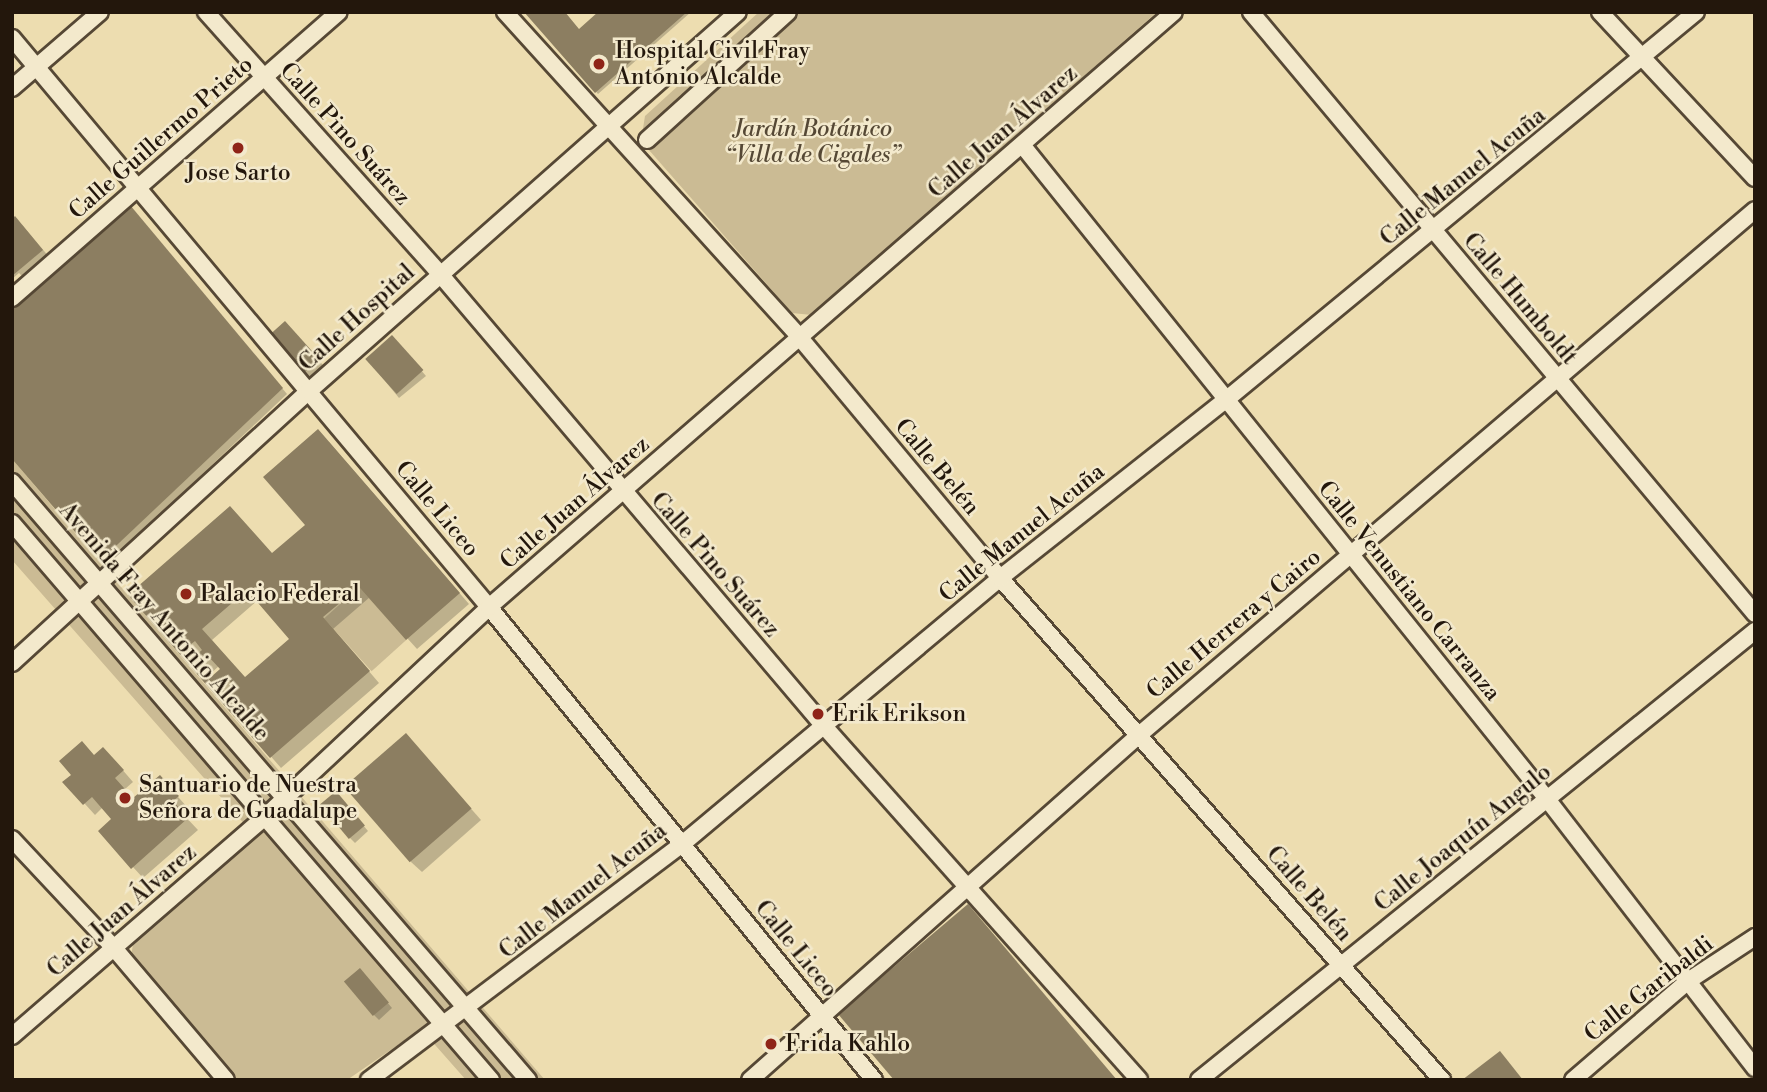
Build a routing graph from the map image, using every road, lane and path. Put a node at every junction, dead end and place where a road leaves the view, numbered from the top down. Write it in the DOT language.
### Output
graph roads {
  1 [pos="100,12"];
  2 [pos="206,12"];
  3 [pos="339,12"];
  4 [pos="505,12"];
  5 [pos="738,12"];
  6 [pos="788,12"];
  7 [pos="1174,12"];
  8 [pos="1251,12"];
  9 [pos="1600,12"];
  10 [pos="1696,12"];
  11 [pos="12,38"];
  12 [pos="1643,60"];
  13 [pos="37,67"];
  14 [pos="264,78"];
  15 [pos="12,88"];
  16 [pos="610,128"];
  17 [pos="647,140"];
  18 [pos="1023,146"];
  19 [pos="1755,178"];
  20 [pos="139,187"];
  21 [pos="1755,210"];
  22 [pos="1433,231"];
  23 [pos="440,275"];
  24 [pos="12,298"];
  25 [pos="801,339"];
  26 [pos="1557,379"];
  27 [pos="309,391"];
  28 [pos="1227,399"];
  29 [pos="12,482"];
  30 [pos="622,493"];
  31 [pos="12,523"];
  32 [pos="1350,555"];
  33 [pos="1000,578"];
  34 [pos="99,583"];
  35 [pos="80,601"];
  36 [pos="489,607"];
  37 [pos="1755,614"];
  38 [pos="1755,631"];
  39 [pos="12,663"];
  40 [pos="823,725"];
  41 [pos="1139,735"];
  42 [pos="286,797"];
  43 [pos="1547,799"];
  44 [pos="267,815"];
  45 [pos="12,839"];
  46 [pos="681,845"];
  47 [pos="969,886"];
  48 [pos="1755,937"];
  49 [pos="114,948"];
  50 [pos="1342,967"];
  51 [pos="1688,981"];
  52 [pos="468,1008"];
  53 [pos="822,1016"];
  54 [pos="444,1026"];
  55 [pos="12,1036"];
  56 [pos="1755,1068"];
  57 [pos="226,1080"];
  58 [pos="369,1080"];
  59 [pos="491,1080"];
  60 [pos="528,1080"];
  61 [pos="750,1080"];
  62 [pos="874,1080"];
  63 [pos="1139,1080"];
  64 [pos="1199,1080"];
  65 [pos="1442,1080"];
  66 [pos="1573,1080"];
  1 -- 13 [label="street"];
  2 -- 14 [label="street, Calle Pino Suárez"];
  3 -- 14 [label="street, Calle Guillermo Prieto"];
  4 -- 16 [label="street, Calle Belén"];
  5 -- 16 [label="street, Calle Hospital"];
  6 -- 17 [label="street"];
  7 -- 18 [label="street, Calle Juan Álvarez"];
  8 -- 22 [label="street, Calle Humboldt"];
  9 -- 12 [label="street"];
  10 -- 12 [label="street, Calle Manuel Acuña"];
  11 -- 13 [label="street, Calle Liceo"];
  12 -- 19 [label="street"];
  12 -- 22 [label="street, Calle Manuel Acuña"];
  13 -- 15 [label="street"];
  13 -- 20 [label="street, Calle Liceo"];
  14 -- 20 [label="street, Calle Guillermo Prieto"];
  14 -- 23 [label="street, Calle Pino Suárez"];
  16 -- 23 [label="street, Calle Hospital"];
  16 -- 25 [label="street, Calle Belén"];
  18 -- 25 [label="street, Calle Juan Álvarez"];
  18 -- 28 [label="street, Calle Venustiano Carranza"];
  20 -- 24 [label="street, Calle Guillermo Prieto"];
  20 -- 27 [label="street, Calle Liceo"];
  21 -- 26 [label="street, Calle Herrera y Cairo"];
  22 -- 26 [label="street, Calle Humboldt"];
  22 -- 28 [label="street, Calle Manuel Acuña"];
  23 -- 27 [label="street, Calle Hospital"];
  23 -- 30 [label="street, Calle Pino Suárez"];
  25 -- 30 [label="street, Calle Juan Álvarez"];
  25 -- 33 [label="street, Calle Belén"];
  26 -- 32 [label="street, Calle Herrera y Cairo"];
  26 -- 37 [label="street, Calle Humboldt"];
  27 -- 34 [label="street, Calle Hospital"];
  27 -- 36 [label="street, Calle Liceo"];
  28 -- 32 [label="street, Calle Venustiano Carranza"];
  28 -- 33 [label="street, Calle Manuel Acuña"];
  29 -- 34 [label="street, Avenida Fray Antonio Alcalde"];
  30 -- 36 [label="street, Calle Juan Álvarez"];
  30 -- 40 [label="street, Calle Pino Suárez"];
  31 -- 35 [label="street"];
  32 -- 41 [label="street, Calle Herrera y Cairo"];
  32 -- 43 [label="street, Calle Venustiano Carranza"];
  33 -- 40 [label="street, Calle Manuel Acuña"];
  33 -- 41 [label="street, Calle Belén"];
  34 -- 35 [label="street, Calle Hospital"];
  34 -- 42 [label="street, Avenida Fray Antonio Alcalde"];
  35 -- 39 [label="street, Calle Hospital"];
  35 -- 44 [label="street"];
  36 -- 42 [label="street, Calle Juan Álvarez"];
  36 -- 46 [label="street, Calle Liceo"];
  38 -- 43 [label="street, Calle Joaquín Angulo"];
  40 -- 46 [label="street, Calle Manuel Acuña"];
  40 -- 47 [label="street, Calle Pino Suárez"];
  41 -- 47 [label="street, Calle Herrera y Cairo"];
  41 -- 50 [label="street, Calle Belén"];
  42 -- 44 [label="street, Calle Juan Álvarez"];
  42 -- 52 [label="street, Avenida Fray Antonio Alcalde"];
  43 -- 50 [label="street, Calle Joaquín Angulo"];
  43 -- 51 [label="street, Calle Venustiano Carranza"];
  44 -- 49 [label="street, Calle Juan Álvarez"];
  44 -- 54 [label="street"];
  45 -- 49 [label="street"];
  46 -- 52 [label="street, Calle Manuel Acuña"];
  46 -- 53 [label="street, Calle Liceo"];
  47 -- 53 [label="street, Calle Herrera y Cairo"];
  47 -- 63 [label="street, Calle Pino Suárez"];
  48 -- 51 [label="street, Calle Garibaldi"];
  49 -- 55 [label="street, Calle Juan Álvarez"];
  49 -- 57 [label="street"];
  50 -- 64 [label="street, Calle Joaquín Angulo"];
  50 -- 65 [label="street, Calle Belén"];
  51 -- 56 [label="street, Calle Venustiano Carranza"];
  51 -- 66 [label="street, Calle Garibaldi"];
  52 -- 54 [label="street, Calle Manuel Acuña"];
  52 -- 60 [label="street, Avenida Fray Antonio Alcalde"];
  53 -- 61 [label="street, Calle Herrera y Cairo"];
  53 -- 62 [label="street, Calle Liceo"];
  54 -- 58 [label="street, Calle Manuel Acuña"];
  54 -- 59 [label="street"];
}
